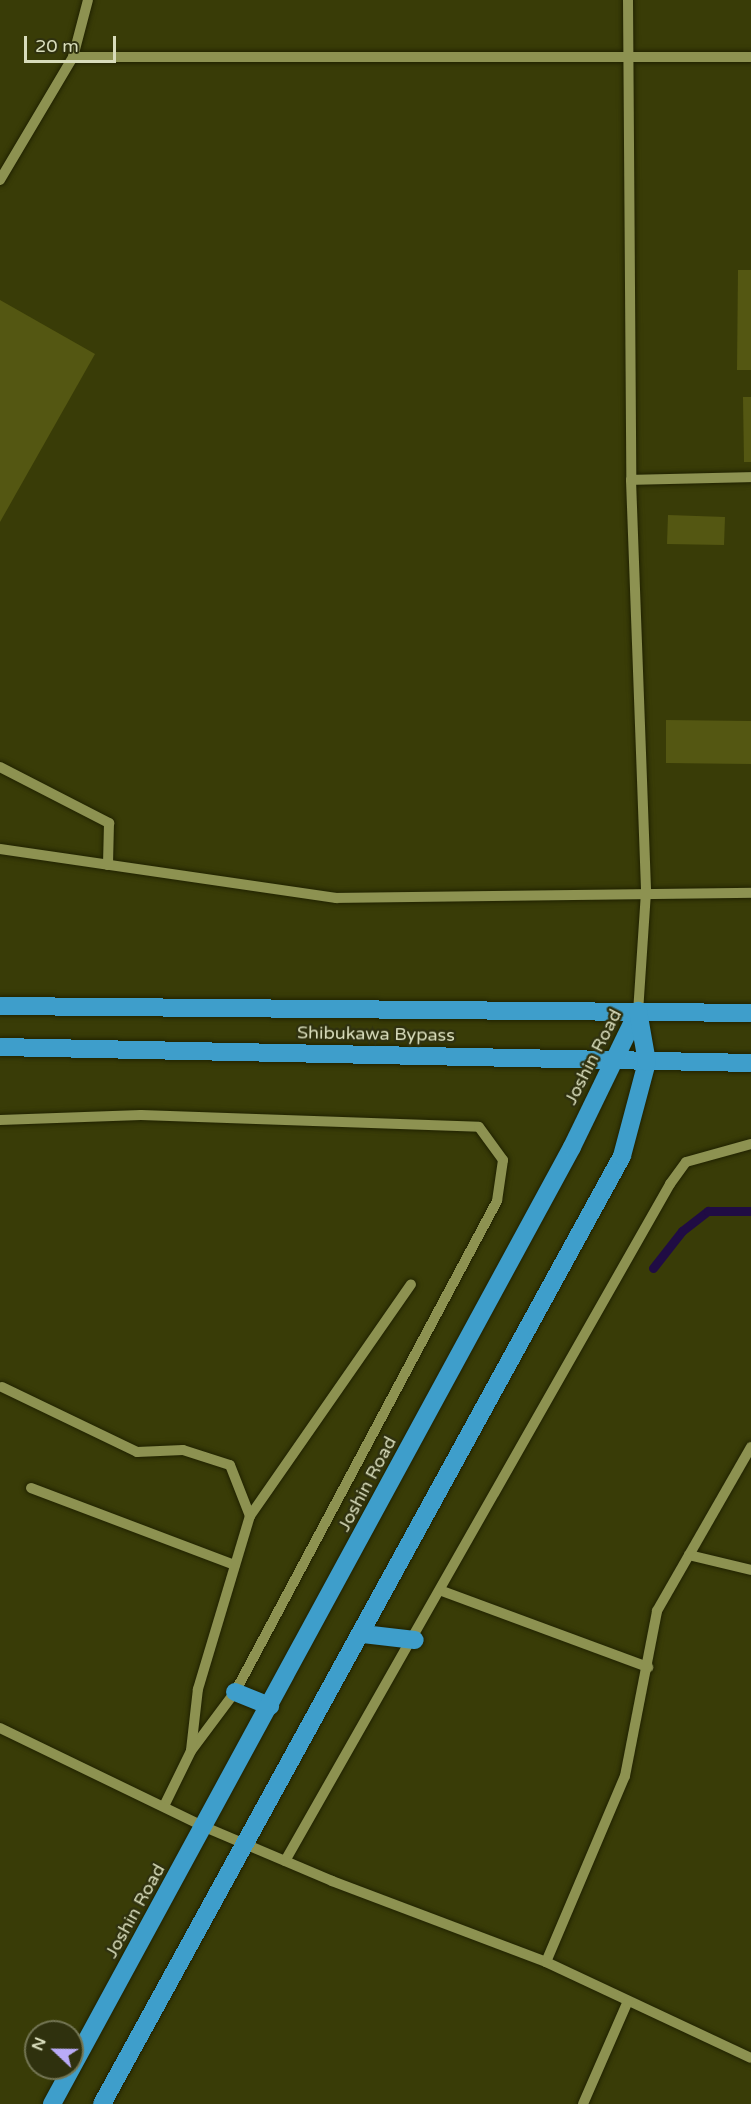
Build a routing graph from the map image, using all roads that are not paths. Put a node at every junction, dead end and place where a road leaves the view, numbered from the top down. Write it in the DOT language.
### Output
graph roads {
  1 [pos="88,0"];
  2 [pos="628,0"];
  3 [pos="73,57"];
  4 [pos="751,57"];
  5 [pos="630,61"];
  6 [pos="0,180"];
  7 [pos="751,477"];
  8 [pos="631,480"];
  9 [pos="0,767"];
  10 [pos="0,849"];
  11 [pos="108,865"];
  12 [pos="646,892"];
  13 [pos="751,893"];
  14 [pos="0,1006"];
  15 [pos="638,1011"];
  16 [pos="751,1013"];
  17 [pos="0,1047"];
  18 [pos="611,1060"];
  19 [pos="647,1062"];
  20 [pos="751,1063"];
  21 [pos="0,1120"];
  22 [pos="751,1144"];
  23 [pos="411,1284"];
  24 [pos="2,1387"];
  25 [pos="751,1447"];
  26 [pos="32,1488"];
  27 [pos="250,1516"];
  28 [pos="689,1555"];
  29 [pos="235,1565"];
  30 [pos="751,1570"];
  31 [pos="442,1591"];
  32 [pos="363,1634"];
  33 [pos="415,1640"];
  34 [pos="648,1666"];
  35 [pos="235,1692"];
  36 [pos="270,1706"];
  37 [pos="0,1728"];
  38 [pos="191,1750"];
  39 [pos="164,1806"];
  40 [pos="205,1827"];
  41 [pos="249,1845"];
  42 [pos="285,1861"];
  43 [pos="546,1962"];
  44 [pos="628,2001"];
  45 [pos="751,2058"];
  46 [pos="52,2104"];
  47 [pos="102,2104"];
  48 [pos="583,2104"];
  1 -- 3 [label="street"];
  2 -- 5 [label="street"];
  3 -- 5 [label="street"];
  3 -- 6 [label="street"];
  4 -- 5 [label="street"];
  5 -- 8 [label="street"];
  7 -- 8 [label="street"];
  8 -- 12 [label="street"];
  9 -- 11 [label="street"];
  10 -- 11 [label="street"];
  11 -- 12 [label="street"];
  12 -- 13 [label="street"];
  12 -- 15 [label="street"];
  14 -- 15 [label="highway, Shibukawa Bypass"];
  15 -- 16 [label="highway, Shibukawa Bypass"];
  15 -- 18 [label="highway, Joshin Road"];
  15 -- 19 [label="highway, Joshin Road"];
  17 -- 18 [label="highway, Shibukawa Bypass"];
  18 -- 19 [label="highway, Shibukawa Bypass"];
  18 -- 36 [label="highway, Joshin Road"];
  19 -- 20 [label="highway, Shibukawa Bypass"];
  19 -- 32 [label="highway, Joshin Road"];
  21 -- 35 [label="street"];
  22 -- 31 [label="street"];
  23 -- 27 [label="street"];
  24 -- 27 [label="street"];
  25 -- 28 [label="street"];
  26 -- 29 [label="street"];
  27 -- 29 [label="street"];
  28 -- 30 [label="street"];
  28 -- 34 [label="street"];
  29 -- 38 [label="street"];
  31 -- 33 [label="street"];
  31 -- 34 [label="street"];
  32 -- 33 [label="highway"];
  32 -- 41 [label="highway, Joshin Road"];
  33 -- 42 [label="street"];
  34 -- 43 [label="street"];
  35 -- 36 [label="highway"];
  35 -- 38 [label="street"];
  36 -- 40 [label="highway, Joshin Road"];
  37 -- 39 [label="street"];
  38 -- 39 [label="street"];
  39 -- 40 [label="street"];
  40 -- 41 [label="street"];
  40 -- 46 [label="highway, Joshin Road"];
  41 -- 42 [label="street"];
  41 -- 47 [label="highway, Joshin Road"];
  42 -- 43 [label="street"];
  43 -- 44 [label="street"];
  44 -- 45 [label="street"];
  44 -- 48 [label="street"];
}
